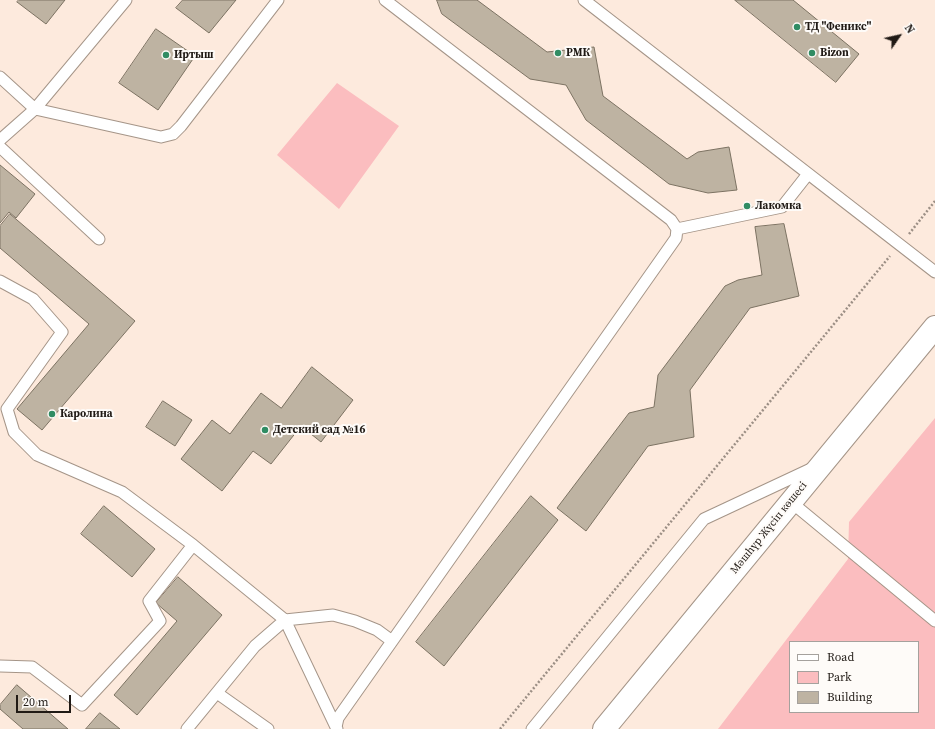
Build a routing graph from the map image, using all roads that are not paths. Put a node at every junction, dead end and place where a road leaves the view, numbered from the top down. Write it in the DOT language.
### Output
graph roads {
  1 [pos="126,0"];
  2 [pos="278,0"];
  3 [pos="385,0"];
  4 [pos="584,0"];
  5 [pos="0,76"];
  6 [pos="35,109"];
  7 [pos="0,140"];
  8 [pos="0,147"];
  9 [pos="808,174"];
  10 [pos="677,229"];
  11 [pos="99,239"];
  12 [pos="935,272"];
  13 [pos="0,281"];
  14 [pos="935,327"];
  15 [pos="823,463"];
  16 [pos="791,502"];
  17 [pos="193,546"];
  18 [pos="285,620"];
  19 [pos="935,621"];
  20 [pos="392,641"];
  21 [pos="0,666"];
  22 [pos="217,692"];
  23 [pos="337,728"];
  24 [pos="187,729"];
  25 [pos="268,729"];
  26 [pos="532,729"];
  27 [pos="604,729"];
  1 -- 6 [label="lane"];
  2 -- 6 [label="lane"];
  3 -- 10 [label="lane"];
  4 -- 9 [label="lane"];
  5 -- 6 [label="lane"];
  6 -- 7 [label="lane"];
  8 -- 11 [label="lane"];
  9 -- 10 [label="lane"];
  9 -- 12 [label="lane"];
  10 -- 20 [label="lane"];
  13 -- 17 [label="lane"];
  14 -- 15 [label="main road, Мәшһүр Жүсіп көшесі"];
  15 -- 16 [label="main road, Мәшһүр Жүсіп көшесі"];
  15 -- 26 [label="lane"];
  16 -- 19 [label="lane"];
  16 -- 27 [label="main road, Мәшһүр Жүсіп көшесі"];
  17 -- 18 [label="lane"];
  17 -- 21 [label="lane"];
  18 -- 20 [label="lane"];
  18 -- 22 [label="lane"];
  18 -- 23 [label="lane"];
  20 -- 23 [label="lane"];
  22 -- 24 [label="lane"];
  22 -- 25 [label="lane"];
}
